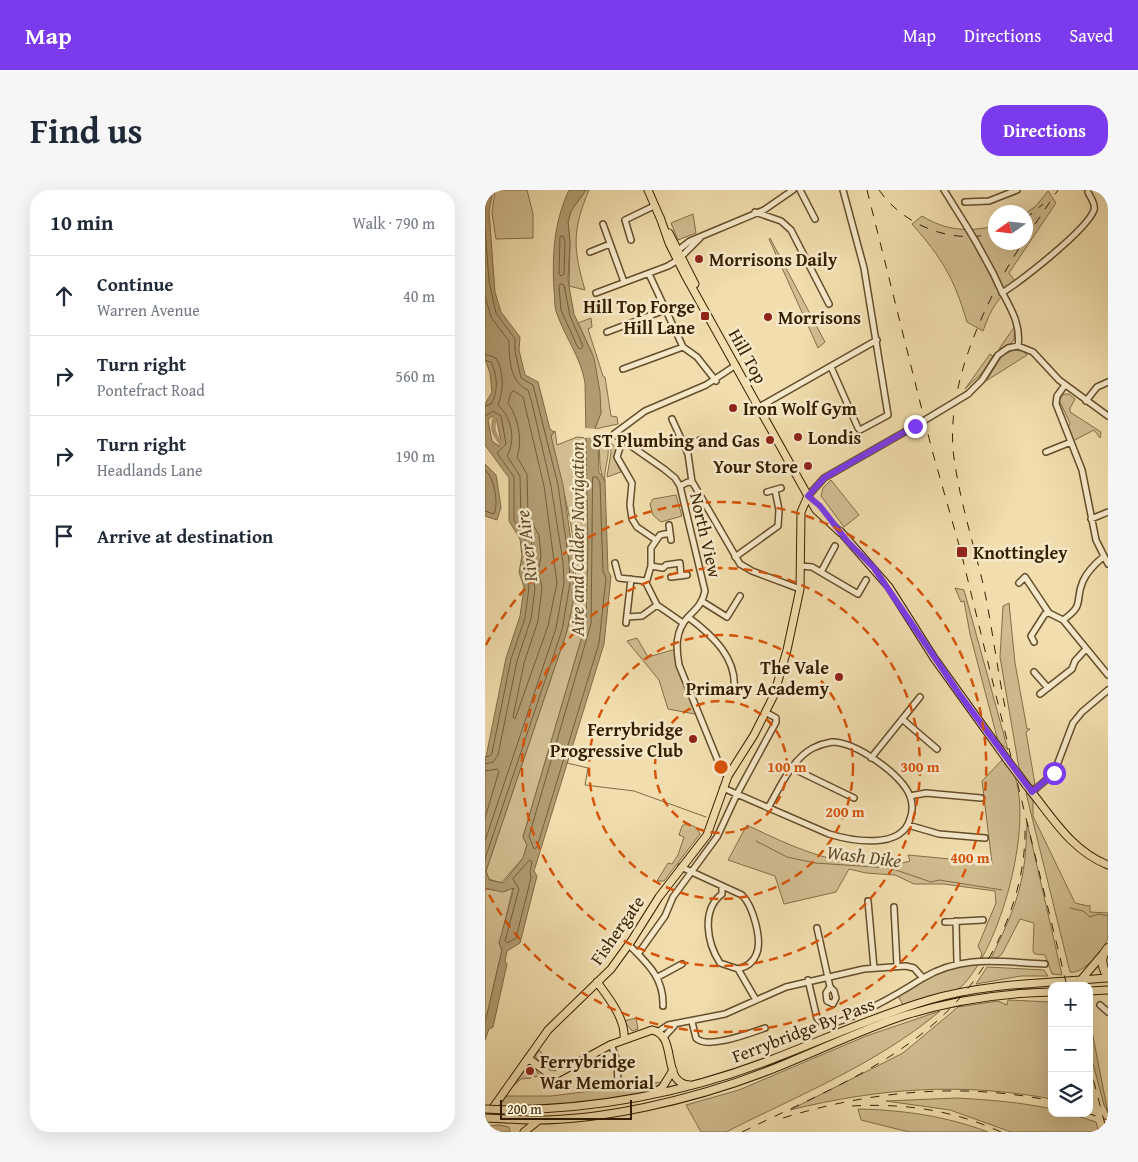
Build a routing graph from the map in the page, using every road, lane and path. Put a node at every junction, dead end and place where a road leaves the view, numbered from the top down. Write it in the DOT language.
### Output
graph roads {
  1 [pos="648,190"];
  2 [pos="788,190"];
  3 [pos="793,190"];
  4 [pos="800,190"];
  5 [pos="843,190"];
  6 [pos="944,190"];
  7 [pos="1017,190"];
  8 [pos="1088,192"];
  9 [pos="965,202"];
  10 [pos="654,206"];
  11 [pos="757,211"];
  12 [pos="815,219"];
  13 [pos="603,224"];
  14 [pos="631,240"];
  15 [pos="610,244"];
  16 [pos="590,252"];
  17 [pos="678,255"];
  18 [pos="649,274"];
  19 [pos="625,282"];
  20 [pos="1001,290"];
  21 [pos="596,293"];
  22 [pos="829,304"];
  23 [pos="665,310"];
  24 [pos="607,332"];
  25 [pos="877,340"];
  26 [pos="1018,346"];
  27 [pos="683,347"];
  28 [pos="736,365"];
  29 [pos="831,367"];
  30 [pos="623,370"];
  31 [pos="716,381"];
  32 [pos="1108,382"];
  33 [pos="1065,385"];
  34 [pos="1086,401"];
  35 [pos="759,407"];
  36 [pos="889,412"];
  37 [pos="1108,416"];
  38 [pos="673,419"];
  39 [pos="893,419"];
  40 [pos="700,440"];
  41 [pos="621,441"];
  42 [pos="1071,442"];
  43 [pos="685,446"];
  44 [pos="1046,452"];
  45 [pos="691,482"];
  46 [pos="680,486"];
  47 [pos="781,488"];
  48 [pos="775,490"];
  49 [pos="767,492"];
  50 [pos="808,496"];
  51 [pos="1108,512"];
  52 [pos="1091,518"];
  53 [pos="669,525"];
  54 [pos="670,533"];
  55 [pos="656,540"];
  56 [pos="671,540"];
  57 [pos="835,546"];
  58 [pos="735,557"];
  59 [pos="1103,557"];
  60 [pos="615,563"];
  61 [pos="1108,564"];
  62 [pos="651,566"];
  63 [pos="801,566"];
  64 [pos="821,572"];
  65 [pos="671,577"];
  66 [pos="631,579"];
  67 [pos="866,580"];
  68 [pos="646,581"];
  69 [pos="1019,583"];
  70 [pos="800,589"];
  71 [pos="740,596"];
  72 [pos="703,602"];
  73 [pos="657,605"];
  74 [pos="1049,613"];
  75 [pos="627,617"];
  76 [pos="688,617"];
  77 [pos="1063,620"];
  78 [pos="626,623"];
  79 [pos="683,623"];
  80 [pos="1034,642"];
  81 [pos="1085,650"];
  82 [pos="1034,672"];
  83 [pos="1108,675"];
  84 [pos="1048,688"];
  85 [pos="1108,690"];
  86 [pos="734,691"];
  87 [pos="1040,694"];
  88 [pos="920,697"];
  89 [pos="767,713"];
  90 [pos="902,719"];
  91 [pos="937,749"];
  92 [pos="871,758"];
  93 [pos="792,768"];
  94 [pos="728,776"];
  95 [pos="723,788"];
  96 [pos="1032,792"];
  97 [pos="737,794"];
  98 [pos="910,796"];
  99 [pos="854,798"];
  100 [pos="981,798"];
  101 [pos="768,808"];
  102 [pos="908,824"];
  103 [pos="985,838"];
  104 [pos="1108,865"];
  105 [pos="681,867"];
  106 [pos="692,873"];
  107 [pos="722,888"];
  108 [pos="733,892"];
  109 [pos="719,896"];
  110 [pos="868,901"];
  111 [pos="894,907"];
  112 [pos="983,920"];
  113 [pos="956,921"];
  114 [pos="945,922"];
  115 [pos="817,928"];
  116 [pos="629,945"];
  117 [pos="1107,949"];
  118 [pos="638,954"];
  119 [pos="957,963"];
  120 [pos="682,964"];
  121 [pos="1045,964"];
  122 [pos="897,966"];
  123 [pos="874,968"];
  124 [pos="738,969"];
  125 [pos="1108,973"];
  126 [pos="827,976"];
  127 [pos="658,978"];
  128 [pos="923,978"];
  129 [pos="1108,978"];
  130 [pos="808,980"];
  131 [pos="1080,980"];
  132 [pos="597,982"];
  133 [pos="830,987"];
  134 [pos="1108,990"];
  135 [pos="1093,991"];
  136 [pos="1048,992"];
  137 [pos="756,1000"];
  138 [pos="1100,1005"];
  139 [pos="663,1006"];
  140 [pos="1108,1012"];
  141 [pos="693,1022"];
  142 [pos="765,1028"];
  143 [pos="623,1029"];
  144 [pos="661,1034"];
  145 [pos="633,1035"];
  146 [pos="625,1039"];
  147 [pos="611,1044"];
  148 [pos="528,1058"];
  149 [pos="673,1070"];
  150 [pos="610,1086"];
  151 [pos="693,1086"];
  152 [pos="646,1097"];
  153 [pos="485,1109"];
  154 [pos="485,1118"];
  155 [pos="510,1119"];
  156 [pos="540,1119"];
  157 [pos="523,1132"];
  1 -- 10 [label="main road, Hill Top"];
  2 -- 11 [label="street"];
  3 -- 11 [label="street"];
  4 -- 12 [label="street"];
  5 -- 25 [label="street"];
  6 -- 20 [label="street, bridge"];
  7 -- 9 [label="street"];
  8 -- 20 [label="street"];
  10 -- 14 [label="street"];
  10 -- 17 [label="main road, Hill Top"];
  11 -- 17 [label="street"];
  11 -- 22 [label="street"];
  13 -- 15 [label="street"];
  15 -- 16 [label="street"];
  15 -- 19 [label="street"];
  17 -- 18 [label="street"];
  17 -- 28 [label="main road, Hill Top"];
  18 -- 19 [label="street"];
  18 -- 23 [label="street"];
  19 -- 21 [label="street"];
  20 -- 26 [label="street"];
  23 -- 24 [label="street"];
  23 -- 27 [label="street"];
  25 -- 29 [label="street"];
  25 -- 36 [label="street"];
  26 -- 33 [label="street"];
  26 -- 50 [label="street, bridge"];
  27 -- 30 [label="street"];
  27 -- 31 [label="street"];
  28 -- 31 [label="street"];
  28 -- 35 [label="main road, Hill Top"];
  29 -- 35 [label="street"];
  29 -- 36 [label="street"];
  31 -- 41 [label="street"];
  32 -- 34 [label="street"];
  33 -- 34 [label="street"];
  33 -- 42 [label="street"];
  34 -- 37 [label="street"];
  35 -- 50 [label="main road, Hill Top"];
  36 -- 39 [label="street"];
  38 -- 43 [label="street"];
  40 -- 43 [label="street"];
  41 -- 46 [label="street"];
  41 -- 55 [label="street"];
  42 -- 44 [label="street"];
  42 -- 52 [label="street"];
  43 -- 45 [label="street"];
  45 -- 46 [label="street"];
  45 -- 58 [label="street"];
  46 -- 72 [label="street, North View"];
  47 -- 48 [label="street"];
  48 -- 49 [label="street"];
  48 -- 58 [label="street"];
  50 -- 63 [label="main road, Fishergate"];
  50 -- 96 [label="main road, Hill Top, bridge"];
  51 -- 52 [label="street"];
  52 -- 59 [label="street"];
  53 -- 54 [label="street"];
  54 -- 55 [label="street"];
  54 -- 56 [label="street"];
  55 -- 62 [label="street"];
  57 -- 64 [label="street"];
  58 -- 70 [label="street"];
  59 -- 61 [label="street"];
  59 -- 77 [label="street"];
  60 -- 66 [label="street"];
  62 -- 65 [label="street"];
  62 -- 68 [label="street"];
  63 -- 64 [label="street"];
  63 -- 70 [label="main road, Fishergate"];
  64 -- 67 [label="street"];
  66 -- 68 [label="street"];
  66 -- 75 [label="street"];
  68 -- 73 [label="street"];
  69 -- 74 [label="street"];
  70 -- 89 [label="main road, Fishergate"];
  71 -- 72 [label="street"];
  72 -- 76 [label="street"];
  73 -- 75 [label="street"];
  73 -- 79 [label="street"];
  74 -- 77 [label="street"];
  74 -- 80 [label="street"];
  75 -- 78 [label="street"];
  76 -- 79 [label="street"];
  76 -- 86 [label="street"];
  77 -- 81 [label="street"];
  79 -- 94 [label="street"];
  81 -- 83 [label="street"];
  81 -- 84 [label="street"];
  82 -- 84 [label="street"];
  84 -- 87 [label="street"];
  85 -- 96 [label="street"];
  88 -- 90 [label="street"];
  89 -- 94 [label="main road, Fishergate"];
  89 -- 97 [label="street"];
  90 -- 91 [label="street"];
  90 -- 92 [label="street"];
  92 -- 93 [label="street"];
  92 -- 98 [label="street"];
  93 -- 99 [label="street"];
  93 -- 101 [label="street"];
  94 -- 95 [label="main road, Fishergate"];
  95 -- 97 [label="street"];
  95 -- 105 [label="main road, Fishergate"];
  96 -- 104 [label="main road, Hill Top"];
  97 -- 101 [label="street"];
  97 -- 106 [label="street"];
  98 -- 100 [label="street"];
  98 -- 102 [label="street"];
  101 -- 102 [label="street"];
  102 -- 103 [label="street"];
  105 -- 106 [label="street"];
  105 -- 116 [label="main road, Fishergate"];
  106 -- 107 [label="street"];
  106 -- 118 [label="street"];
  107 -- 108 [label="street"];
  107 -- 109 [label="street"];
  108 -- 109 [label="street"];
  108 -- 124 [label="street"];
  109 -- 124 [label="street"];
  110 -- 123 [label="street"];
  111 -- 122 [label="street"];
  112 -- 113 [label="street"];
  113 -- 114 [label="street"];
  113 -- 119 [label="street"];
  115 -- 126 [label="street"];
  116 -- 118 [label="street"];
  116 -- 132 [label="main road, Fishergate"];
  117 -- 125 [label="highway"];
  117 -- 131 [label="main road"];
  118 -- 127 [label="street"];
  119 -- 121 [label="street"];
  119 -- 128 [label="street"];
  120 -- 127 [label="street"];
  122 -- 123 [label="street"];
  122 -- 128 [label="street"];
  123 -- 126 [label="street"];
  124 -- 137 [label="street"];
  126 -- 130 [label="street"];
  126 -- 133 [label="street"];
  127 -- 139 [label="street"];
  128 -- 130 [label="street"];
  129 -- 131 [label="main road, Ferrybridge By-Pass"];
  130 -- 137 [label="street"];
  131 -- 151 [label="main road, Ferrybridge By-Pass"];
  132 -- 143 [label="main road"];
  132 -- 148 [label="main road, Fishergate"];
  134 -- 135 [label="main road"];
  136 -- 156 [label="main road, Ferrybridge By-Pass"];
  137 -- 141 [label="street"];
  138 -- 140 [label="street"];
  141 -- 142 [label="street"];
  141 -- 144 [label="street"];
  143 -- 145 [label="main road"];
  143 -- 146 [label="main road"];
  144 -- 145 [label="main road"];
  144 -- 149 [label="main road"];
  145 -- 146 [label="main road"];
  146 -- 147 [label="main road"];
  147 -- 148 [label="main road"];
  147 -- 150 [label="street"];
  148 -- 154 [label="main road, Fishergate"];
  149 -- 151 [label="main road"];
  149 -- 152 [label="main road"];
  151 -- 152 [label="main road, Ferrybridge By-Pass"];
  152 -- 153 [label="main road, Ferrybridge By-Pass, bridge"];
  154 -- 155 [label="main road, Ferrybridge By-Pass, bridge"];
  155 -- 156 [label="main road, Ferrybridge By-Pass"];
  155 -- 157 [label="main road"];
  156 -- 157 [label="main road"];
}
